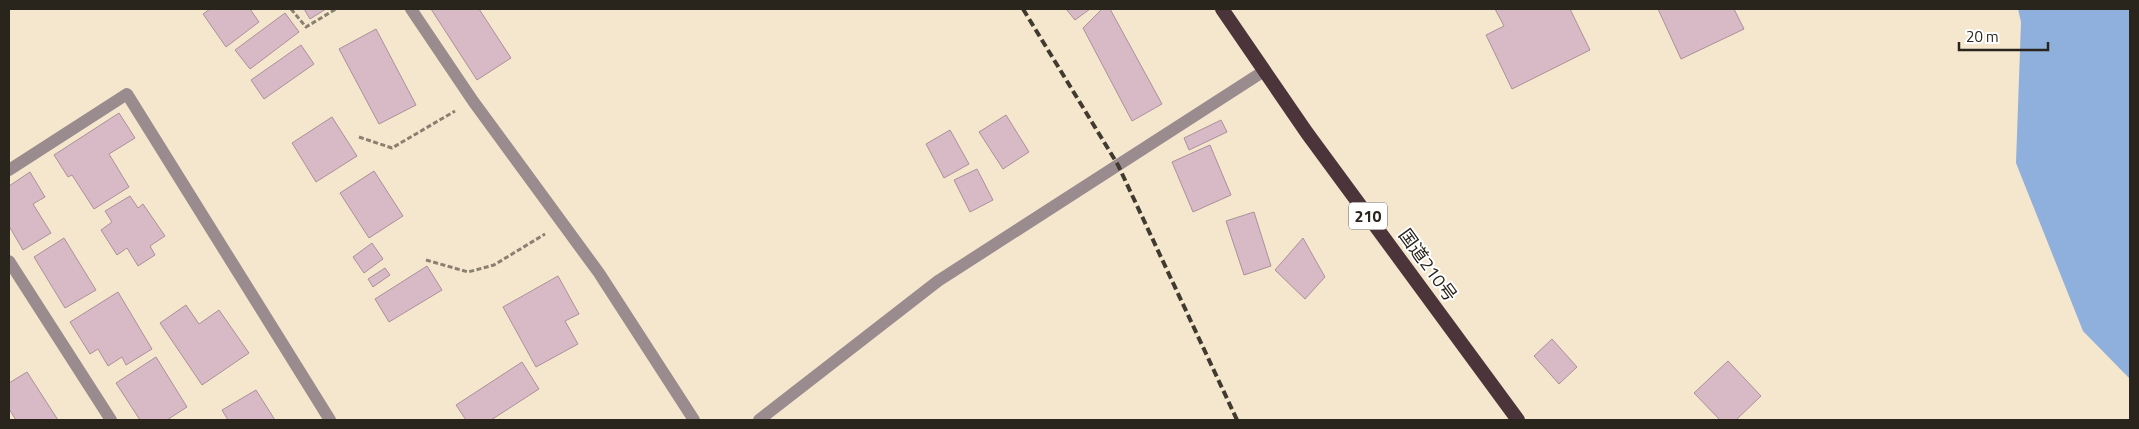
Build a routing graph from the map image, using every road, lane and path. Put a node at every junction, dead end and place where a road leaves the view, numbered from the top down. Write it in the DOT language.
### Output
graph roads {
  1 [pos="291,9"];
  2 [pos="336,9"];
  3 [pos="411,9"];
  4 [pos="1222,9"];
  5 [pos="1264,71"];
  6 [pos="473,101"];
  7 [pos="359,137"];
  8 [pos="9,170"];
  9 [pos="562,223"];
  10 [pos="426,260"];
  11 [pos="9,261"];
  12 [pos="111,420"];
  13 [pos="330,420"];
  14 [pos="694,420"];
  15 [pos="759,420"];
  16 [pos="1518,420"];
  1 -- 2 [label="path"];
  3 -- 6 [label="street"];
  4 -- 5 [label="highway, 国道210号 / 210"];
  5 -- 15 [label="street"];
  5 -- 16 [label="highway, 国道210号 / 210"];
  6 -- 7 [label="path"];
  6 -- 9 [label="street"];
  8 -- 13 [label="street"];
  9 -- 10 [label="path"];
  9 -- 14 [label="street"];
  11 -- 12 [label="street"];
}
